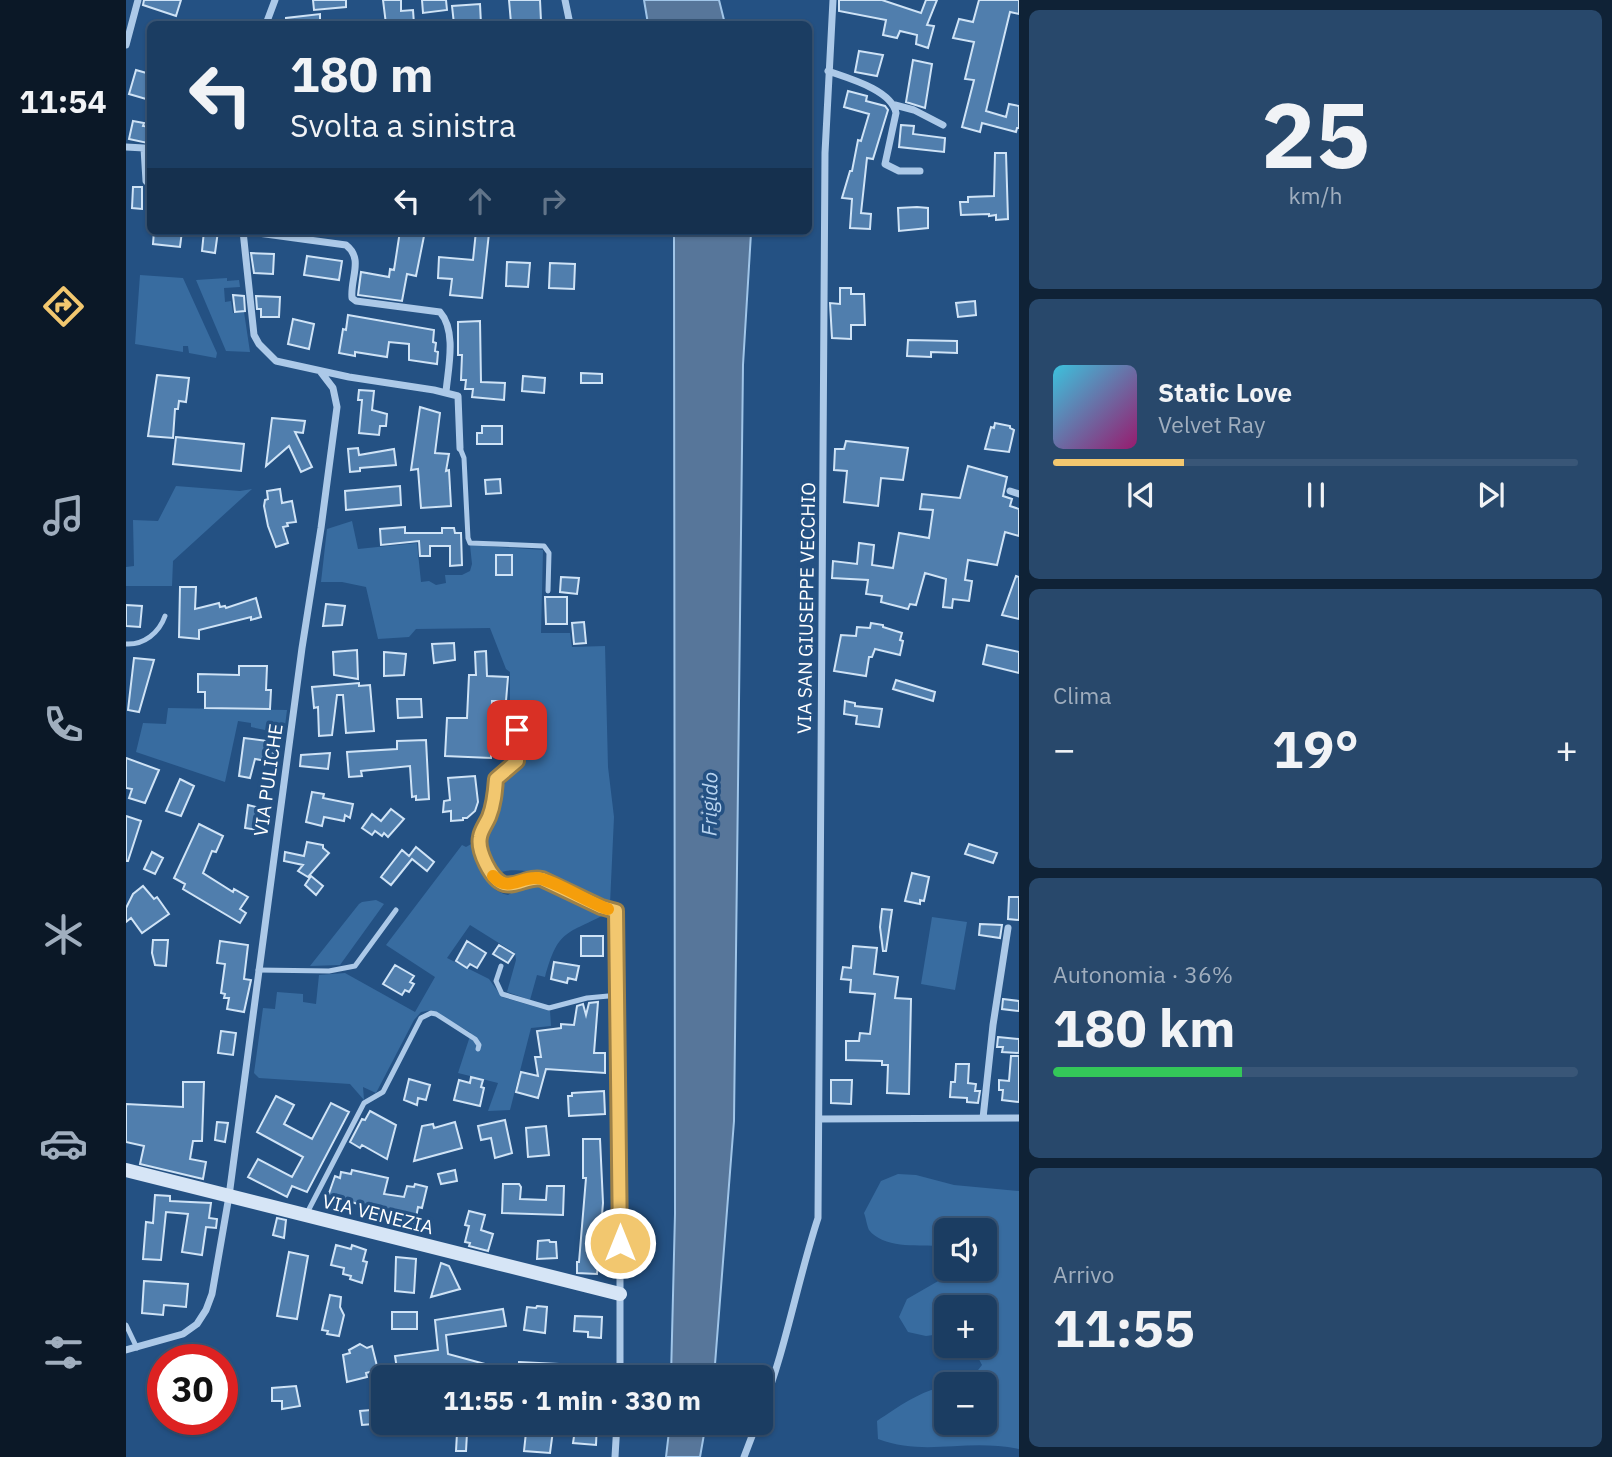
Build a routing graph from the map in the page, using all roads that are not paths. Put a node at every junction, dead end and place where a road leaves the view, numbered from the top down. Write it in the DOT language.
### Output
graph roads {
  1 [pos="138,0"];
  2 [pos="275,0"];
  3 [pos="565,0"];
  4 [pos="833,0"];
  5 [pos="267,21"];
  6 [pos="569,21"];
  7 [pos="126,45"];
  8 [pos="828,71"];
  9 [pos="895,106"];
  10 [pos="943,125"];
  11 [pos="126,147"];
  12 [pos="920,171"];
  13 [pos="147,182"];
  14 [pos="243,235"];
  15 [pos="272,235"];
  16 [pos="320,371"];
  17 [pos="446,393"];
  18 [pos="460,448"];
  19 [pos="1010,491"];
  20 [pos="1019,494"];
  21 [pos="548,592"];
  22 [pos="164,615"];
  23 [pos="126,644"];
  24 [pos="517,730"];
  25 [pos="396,910"];
  26 [pos="616,911"];
  27 [pos="1008,928"];
  28 [pos="501,966"];
  29 [pos="258,970"];
  30 [pos="619,995"];
  31 [pos="478,1049"];
  32 [pos="983,1118"];
  33 [pos="1019,1118"];
  34 [pos="819,1119"];
  35 [pos="126,1170"];
  36 [pos="229,1196"];
  37 [pos="306,1216"];
  38 [pos="620,1294"];
  39 [pos="126,1325"];
  40 [pos="137,1348"];
  41 [pos="126,1350"];
  42 [pos="620,1365"];
  43 [pos="773,1384"];
  44 [pos="616,1435"];
  45 [pos="752,1435"];
  46 [pos="615,1457"];
  47 [pos="744,1457"];
  1 -- 7 [label="street"];
  2 -- 5 [label="street"];
  3 -- 6 [label="street"];
  4 -- 8 [label="street, VIA SAN GIUSEPPE VECCHIO"];
  8 -- 9 [label="street"];
  8 -- 34 [label="street, VIA SAN GIUSEPPE VECCHIO"];
  9 -- 10 [label="street"];
  9 -- 12 [label="street"];
  11 -- 13 [label="street"];
  14 -- 16 [label="street"];
  15 -- 17 [label="street"];
  16 -- 17 [label="street"];
  16 -- 29 [label="street, VIA PULICHE"];
  17 -- 18 [label="street"];
  18 -- 21 [label="lane"];
  19 -- 20 [label="street"];
  22 -- 23 [label="lane"];
  24 -- 26 [label="lane"];
  25 -- 29 [label="lane"];
  26 -- 30 [label="street"];
  27 -- 32 [label="street"];
  28 -- 30 [label="lane"];
  29 -- 36 [label="street, VIA PULICHE"];
  30 -- 38 [label="street"];
  31 -- 37 [label="lane"];
  32 -- 33 [label="street"];
  32 -- 34 [label="street"];
  34 -- 43 [label="street, VIA SAN GIUSEPPE VECCHIO"];
  35 -- 36 [label="street, VIA VENEZIA"];
  36 -- 37 [label="street, VIA VENEZIA"];
  36 -- 40 [label="street, VIA PULICHE"];
  37 -- 38 [label="street, VIA VENEZIA"];
  38 -- 42 [label="street"];
  39 -- 40 [label="lane"];
  40 -- 41 [label="street, VIA PULICHE"];
  44 -- 46 [label="street"];
  45 -- 47 [label="street"];
}
